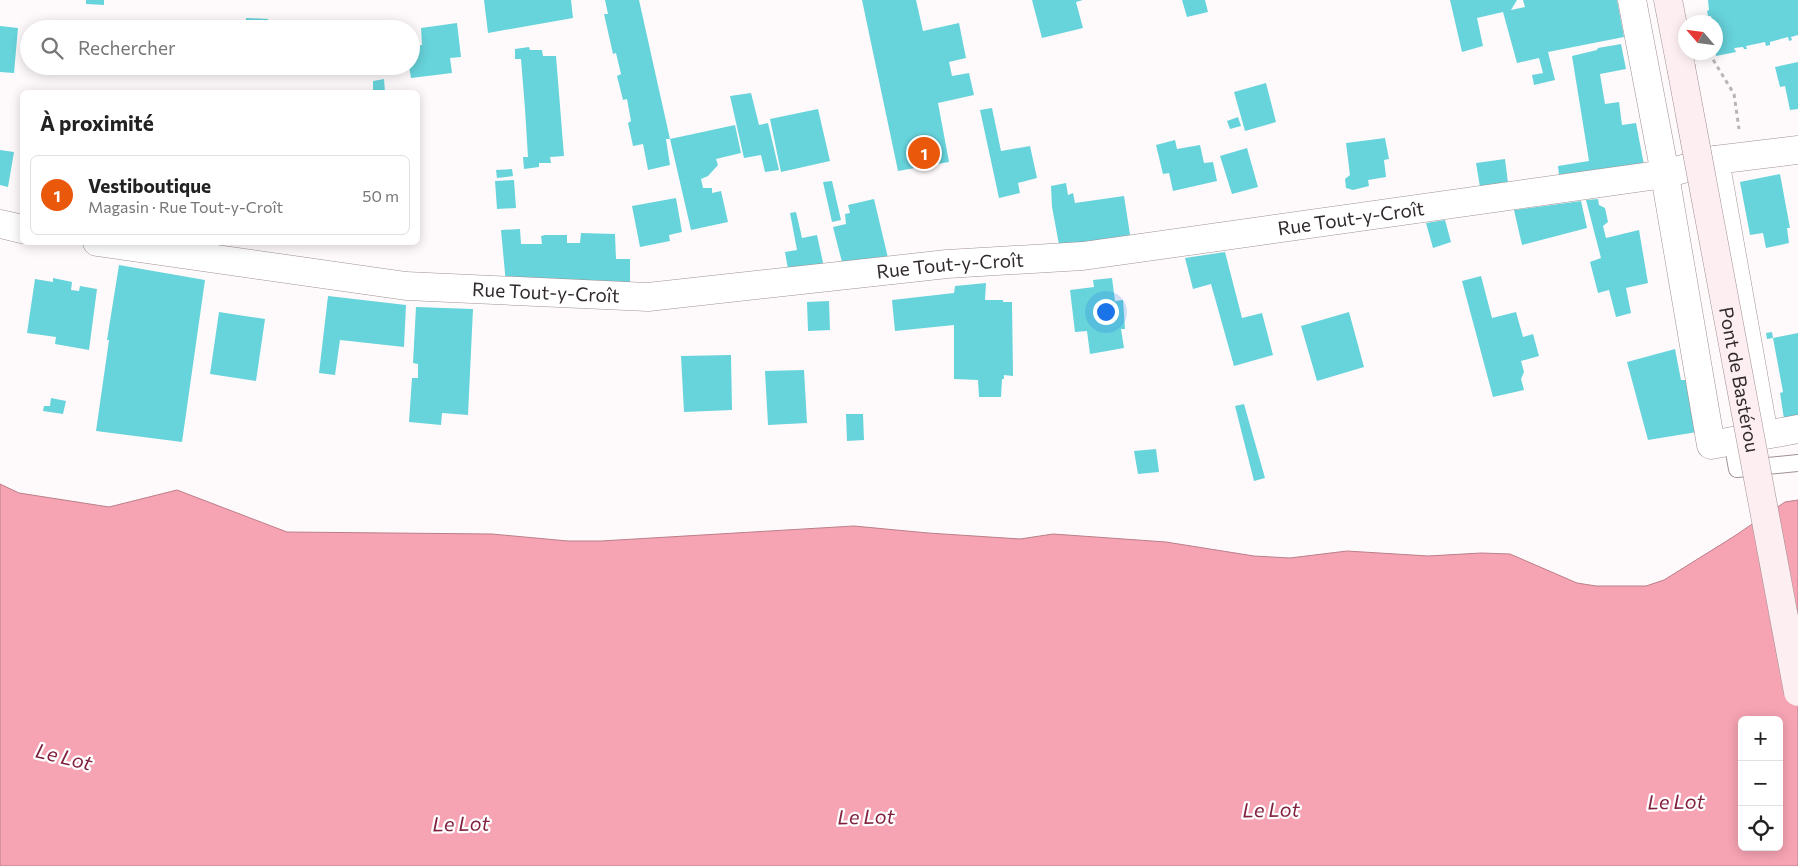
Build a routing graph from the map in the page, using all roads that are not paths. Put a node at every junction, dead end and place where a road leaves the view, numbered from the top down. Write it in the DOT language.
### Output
graph roads {
  1 [pos="1632,0"];
  2 [pos="1668,0"];
  3 [pos="1798,150"];
  4 [pos="1715,160"];
  5 [pos="1664,174"];
  6 [pos="0,224"];
  7 [pos="20,228"];
  8 [pos="118,245"];
  9 [pos="1798,429"];
  10 [pos="1764,435"];
  11 [pos="1722,443"];
  12 [pos="1798,463"];
  13 [pos="1798,692"];
  1 -- 5 [label="street"];
  2 -- 13 [label="main road, Pont de Bastérou, bridge"];
  3 -- 4 [label="street, Rue Tout-y-Croît"];
  4 -- 5 [label="street, Rue Tout-y-Croît"];
  4 -- 10 [label="street"];
  5 -- 8 [label="street, Rue Tout-y-Croît"];
  5 -- 11 [label="street"];
  6 -- 7 [label="street"];
  9 -- 10 [label="street"];
  10 -- 11 [label="street"];
  11 -- 12 [label="lane"];
}
